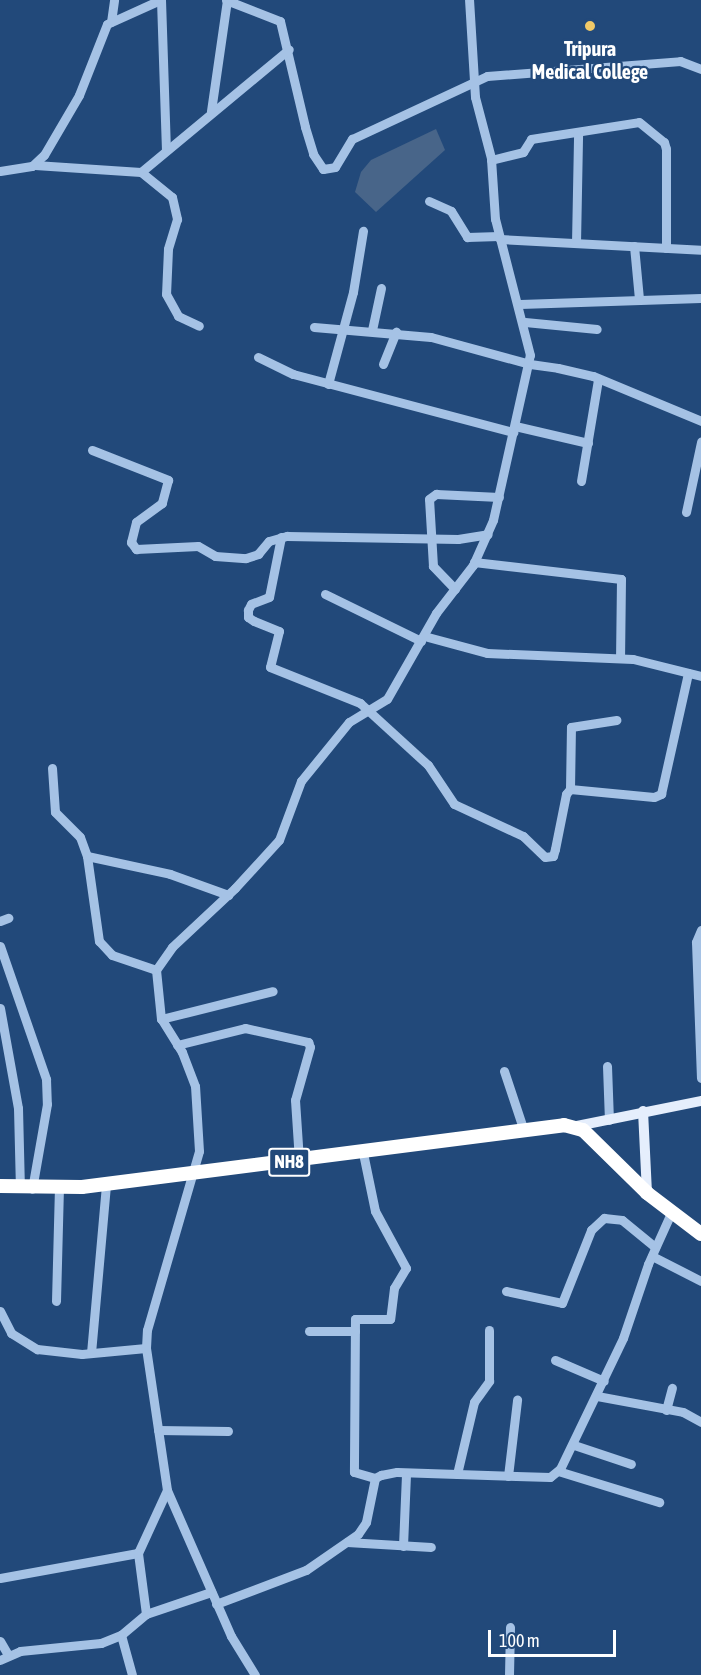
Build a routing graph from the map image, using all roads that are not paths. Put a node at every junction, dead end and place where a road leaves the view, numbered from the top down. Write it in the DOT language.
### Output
graph roads {
  1 [pos="114,0"];
  2 [pos="159,0"];
  3 [pos="226,0"];
  4 [pos="469,0"];
  5 [pos="111,22"];
  6 [pos="289,50"];
  7 [pos="701,69"];
  8 [pos="474,80"];
  9 [pos="211,111"];
  10 [pos="578,134"];
  11 [pos="166,150"];
  12 [pos="491,160"];
  13 [pos="35,165"];
  14 [pos="0,171"];
  15 [pos="141,172"];
  16 [pos="429,201"];
  17 [pos="363,231"];
  18 [pos="499,237"];
  19 [pos="576,243"];
  20 [pos="634,246"];
  21 [pos="666,248"];
  22 [pos="701,250"];
  23 [pos="381,288"];
  24 [pos="701,298"];
  25 [pos="639,299"];
  26 [pos="520,304"];
  27 [pos="525,322"];
  28 [pos="199,326"];
  29 [pos="314,327"];
  30 [pos="343,328"];
  31 [pos="597,329"];
  32 [pos="372,330"];
  33 [pos="396,332"];
  34 [pos="258,357"];
  35 [pos="383,364"];
  36 [pos="530,364"];
  37 [pos="598,379"];
  38 [pos="327,384"];
  39 [pos="701,421"];
  40 [pos="514,429"];
  41 [pos="701,442"];
  42 [pos="588,443"];
  43 [pos="92,450"];
  44 [pos="697,473"];
  45 [pos="581,481"];
  46 [pos="499,497"];
  47 [pos="686,512"];
  48 [pos="488,534"];
  49 [pos="281,537"];
  50 [pos="430,538"];
  51 [pos="474,562"];
  52 [pos="454,589"];
  53 [pos="325,594"];
  54 [pos="422,638"];
  55 [pos="620,658"];
  56 [pos="688,673"];
  57 [pos="701,676"];
  58 [pos="367,710"];
  59 [pos="616,720"];
  60 [pos="52,768"];
  61 [pos="570,789"];
  62 [pos="87,856"];
  63 [pos="228,895"];
  64 [pos="701,930"];
  65 [pos="0,946"];
  66 [pos="156,970"];
  67 [pos="273,992"];
  68 [pos="0,1008"];
  69 [pos="161,1019"];
  70 [pos="177,1045"];
  71 [pos="607,1066"];
  72 [pos="504,1071"];
  73 [pos="701,1078"];
  74 [pos="701,1101"];
  75 [pos="643,1112"];
  76 [pos="609,1120"];
  77 [pos="577,1126"];
  78 [pos="524,1131"];
  79 [pos="363,1153"];
  80 [pos="299,1160"];
  81 [pos="195,1171"];
  82 [pos="106,1184"];
  83 [pos="0,1186"];
  84 [pos="26,1188"];
  85 [pos="59,1189"];
  86 [pos="647,1193"];
  87 [pos="671,1212"];
  88 [pos="701,1234"];
  89 [pos="654,1252"];
  90 [pos="701,1281"];
  91 [pos="506,1291"];
  92 [pos="56,1300"];
  93 [pos="0,1311"];
  94 [pos="489,1330"];
  95 [pos="309,1331"];
  96 [pos="355,1331"];
  97 [pos="146,1348"];
  98 [pos="91,1353"];
  99 [pos="555,1360"];
  100 [pos="604,1381"];
  101 [pos="672,1388"];
  102 [pos="597,1396"];
  103 [pos="517,1400"];
  104 [pos="666,1410"];
  105 [pos="701,1422"];
  106 [pos="158,1430"];
  107 [pos="228,1431"];
  108 [pos="574,1445"];
  109 [pos="631,1464"];
  110 [pos="558,1471"];
  111 [pos="406,1473"];
  112 [pos="458,1474"];
  113 [pos="508,1476"];
  114 [pos="375,1478"];
  115 [pos="167,1490"];
  116 [pos="659,1502"];
  117 [pos="347,1542"];
  118 [pos="402,1546"];
  119 [pos="431,1547"];
  120 [pos="138,1553"];
  121 [pos="0,1578"];
  122 [pos="211,1592"];
  123 [pos="216,1604"];
  124 [pos="146,1614"];
  125 [pos="510,1628"];
  126 [pos="121,1635"];
  127 [pos="0,1641"];
  128 [pos="4,1657"];
  129 [pos="253,1674"];
  130 [pos="132,1675"];
  131 [pos="509,1675"];
  1 -- 5 [label="street"];
  2 -- 5 [label="street"];
  2 -- 11 [label="street"];
  3 -- 6 [label="street"];
  3 -- 9 [label="street"];
  4 -- 8 [label="street"];
  5 -- 13 [label="street"];
  6 -- 8 [label="street"];
  6 -- 9 [label="street"];
  7 -- 8 [label="street"];
  8 -- 12 [label="street"];
  9 -- 11 [label="street"];
  10 -- 12 [label="street"];
  10 -- 19 [label="street"];
  10 -- 21 [label="street"];
  11 -- 15 [label="street"];
  12 -- 18 [label="street"];
  13 -- 14 [label="street"];
  13 -- 15 [label="street"];
  15 -- 28 [label="street"];
  16 -- 18 [label="street"];
  17 -- 30 [label="street"];
  18 -- 19 [label="street"];
  18 -- 26 [label="street"];
  19 -- 20 [label="street"];
  20 -- 21 [label="street"];
  20 -- 25 [label="street"];
  21 -- 22 [label="street"];
  23 -- 32 [label="street"];
  24 -- 25 [label="street"];
  25 -- 26 [label="street"];
  26 -- 27 [label="street"];
  27 -- 31 [label="street"];
  27 -- 36 [label="street"];
  29 -- 30 [label="street"];
  30 -- 32 [label="street"];
  30 -- 38 [label="street"];
  32 -- 33 [label="street"];
  33 -- 35 [label="street"];
  33 -- 36 [label="street"];
  34 -- 38 [label="street"];
  36 -- 37 [label="street"];
  36 -- 40 [label="street"];
  37 -- 39 [label="street"];
  37 -- 42 [label="street"];
  38 -- 40 [label="street"];
  40 -- 42 [label="street"];
  40 -- 46 [label="street"];
  41 -- 44 [label="street"];
  42 -- 45 [label="street"];
  43 -- 49 [label="street"];
  44 -- 47 [label="street"];
  46 -- 48 [label="street"];
  46 -- 50 [label="street"];
  48 -- 50 [label="street"];
  48 -- 51 [label="street"];
  49 -- 50 [label="street"];
  49 -- 58 [label="street"];
  50 -- 52 [label="street"];
  51 -- 52 [label="street"];
  51 -- 55 [label="street"];
  52 -- 54 [label="street"];
  53 -- 54 [label="street"];
  54 -- 55 [label="street"];
  54 -- 58 [label="street"];
  55 -- 56 [label="street"];
  56 -- 57 [label="street"];
  56 -- 61 [label="street"];
  58 -- 61 [label="street"];
  58 -- 63 [label="street"];
  59 -- 61 [label="street"];
  60 -- 62 [label="street"];
  62 -- 63 [label="street"];
  62 -- 66 [label="street"];
  63 -- 66 [label="street"];
  64 -- 73 [label="street"];
  65 -- 84 [label="street"];
  66 -- 69 [label="street"];
  67 -- 69 [label="street"];
  68 -- 84 [label="street"];
  69 -- 70 [label="street"];
  70 -- 80 [label="street"];
  70 -- 81 [label="street"];
  71 -- 76 [label="street"];
  72 -- 78 [label="street"];
  74 -- 75 [label="main road"];
  75 -- 76 [label="main road"];
  75 -- 86 [label="main road"];
  76 -- 77 [label="main road"];
  77 -- 78 [label="highway, NH8"];
  77 -- 86 [label="highway"];
  78 -- 79 [label="highway, NH8"];
  79 -- 80 [label="highway, NH8"];
  79 -- 96 [label="street"];
  80 -- 81 [label="highway, NH8"];
  81 -- 82 [label="highway, NH8"];
  81 -- 97 [label="street"];
  82 -- 85 [label="highway, NH8"];
  82 -- 98 [label="street"];
  83 -- 84 [label="highway, NH8"];
  84 -- 85 [label="highway, NH8"];
  85 -- 92 [label="street"];
  86 -- 87 [label="highway"];
  87 -- 88 [label="highway"];
  87 -- 89 [label="street"];
  89 -- 90 [label="street"];
  89 -- 91 [label="street"];
  89 -- 100 [label="street"];
  93 -- 98 [label="street"];
  94 -- 112 [label="street"];
  95 -- 96 [label="street"];
  96 -- 114 [label="street"];
  97 -- 98 [label="street"];
  97 -- 106 [label="street"];
  99 -- 100 [label="street"];
  100 -- 102 [label="street"];
  101 -- 104 [label="street"];
  102 -- 104 [label="street"];
  102 -- 108 [label="street"];
  103 -- 113 [label="street"];
  104 -- 105 [label="street"];
  106 -- 107 [label="street"];
  106 -- 115 [label="street"];
  108 -- 109 [label="street"];
  108 -- 110 [label="street"];
  110 -- 113 [label="street"];
  110 -- 116 [label="street"];
  111 -- 112 [label="street"];
  111 -- 114 [label="street"];
  111 -- 118 [label="street"];
  112 -- 113 [label="street"];
  114 -- 117 [label="street"];
  115 -- 120 [label="street"];
  115 -- 122 [label="street"];
  117 -- 118 [label="street"];
  117 -- 123 [label="street"];
  118 -- 119 [label="street"];
  120 -- 121 [label="street"];
  120 -- 124 [label="street"];
  122 -- 123 [label="street"];
  122 -- 124 [label="street"];
  123 -- 129 [label="street"];
  124 -- 126 [label="street"];
  125 -- 131 [label="street"];
  126 -- 128 [label="street"];
  126 -- 130 [label="street"];
  127 -- 128 [label="street"];
}
